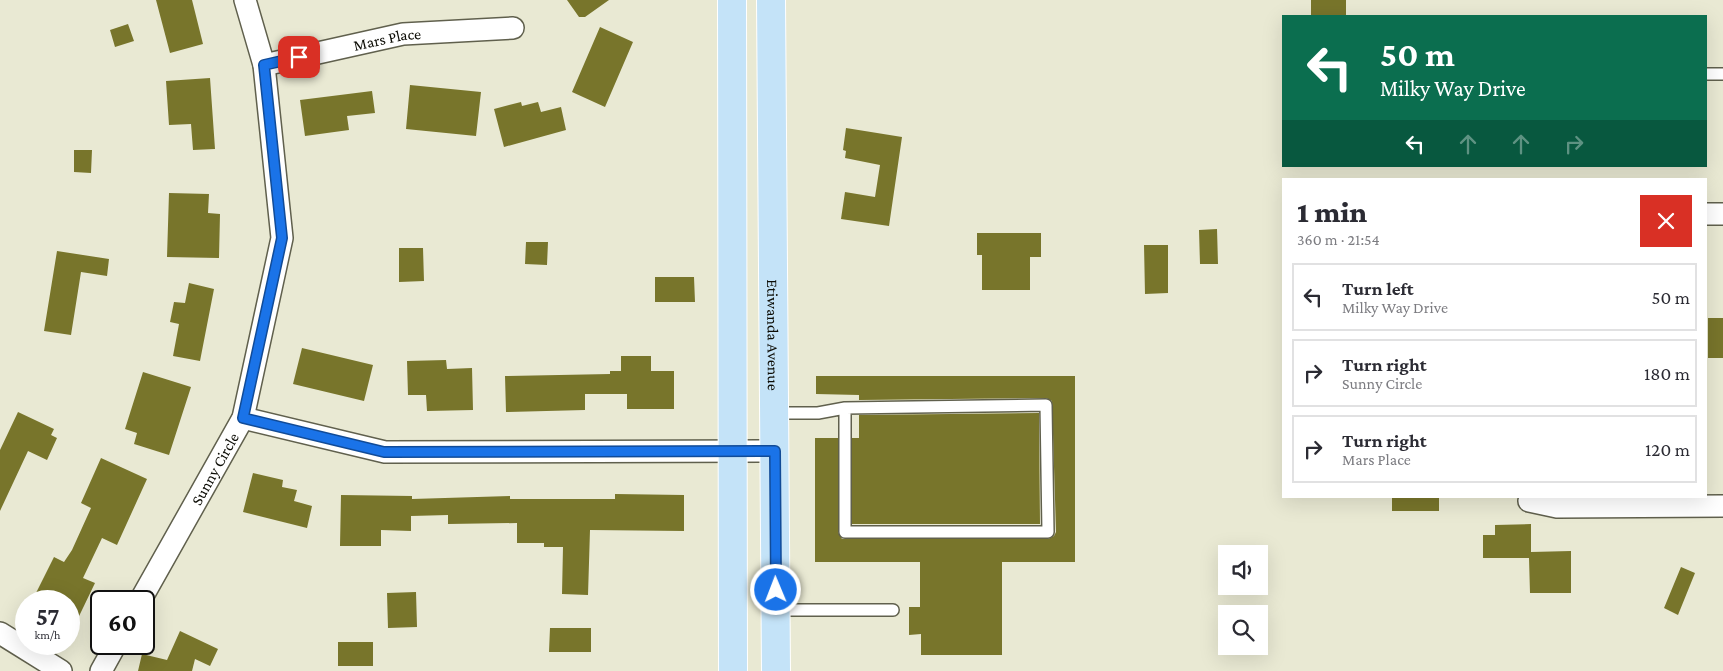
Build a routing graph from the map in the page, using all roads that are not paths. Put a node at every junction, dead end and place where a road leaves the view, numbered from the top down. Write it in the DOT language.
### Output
graph roads {
  1 [pos="245,0"];
  2 [pos="732,0"];
  3 [pos="771,0"];
  4 [pos="512,28"];
  5 [pos="264,65"];
  6 [pos="1707,74"];
  7 [pos="1723,74"];
  8 [pos="1707,214"];
  9 [pos="1723,214"];
  10 [pos="845,408"];
  11 [pos="774,413"];
  12 [pos="243,418"];
  13 [pos="775,451"];
  14 [pos="732,452"];
  15 [pos="1529,501"];
  16 [pos="1723,506"];
  17 [pos="146,590"];
  18 [pos="776,610"];
  19 [pos="893,610"];
  20 [pos="0,633"];
  21 [pos="110,655"];
  22 [pos="61,671"];
  23 [pos="101,671"];
  24 [pos="733,671"];
  25 [pos="776,671"];
  1 -- 5 [label="street, Sunny Circle"];
  2 -- 14 [label="main road"];
  3 -- 11 [label="main road, Etiwanda Avenue"];
  4 -- 5 [label="street, Mars Place"];
  5 -- 12 [label="street, Sunny Circle"];
  6 -- 7 [label="lane"];
  8 -- 9 [label="street"];
  10 -- 10 [label="lane"];
  10 -- 11 [label="lane"];
  11 -- 13 [label="main road, Etiwanda Avenue"];
  12 -- 14 [label="street"];
  12 -- 17 [label="street, Sunny Circle"];
  13 -- 14 [label="street"];
  13 -- 18 [label="main road, Etiwanda Avenue"];
  14 -- 24 [label="main road"];
  15 -- 16 [label="street"];
  18 -- 19 [label="lane"];
  18 -- 25 [label="main road, Etiwanda Avenue"];
  20 -- 22 [label="street"];
  21 -- 23 [label="street"];
}
